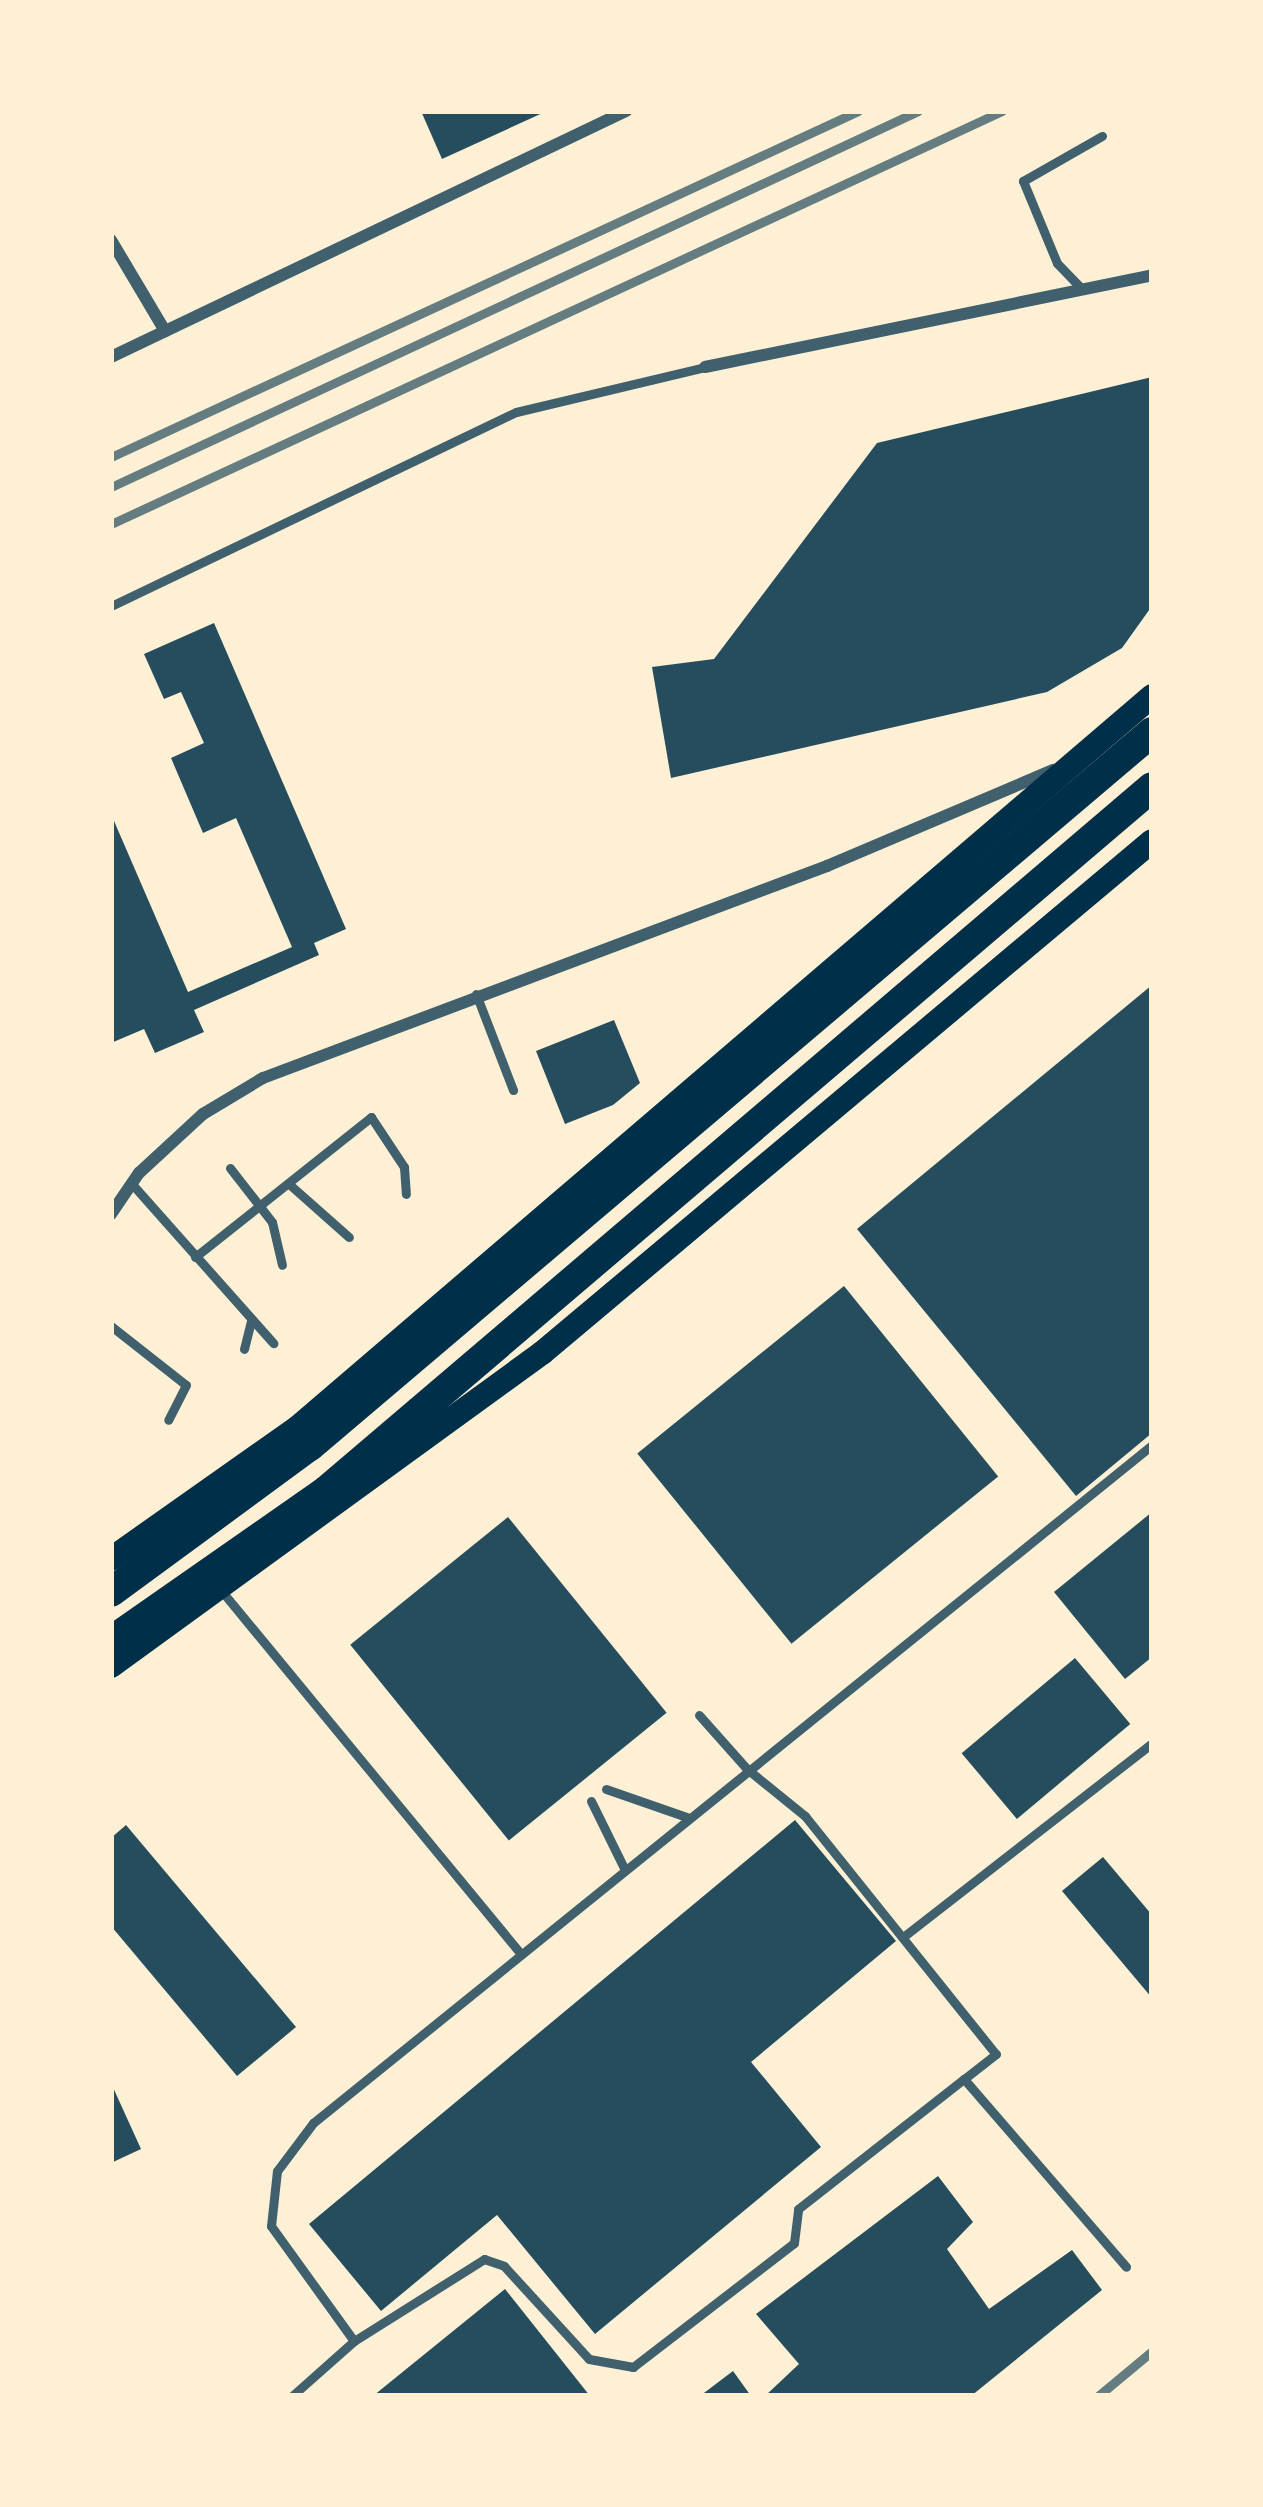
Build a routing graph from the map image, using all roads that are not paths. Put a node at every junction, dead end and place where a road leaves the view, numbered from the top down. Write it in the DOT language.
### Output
graph roads {
  1 [pos="626,111"];
  2 [pos="602,116"];
  3 [pos="1102,136"];
  4 [pos="111,240"];
  5 [pos="1152,275"];
  6 [pos="1082,290"];
  7 [pos="165,331"];
  8 [pos="111,357"];
  9 [pos="705,367"];
  10 [pos="111,606"];
  11 [pos="1152,696"];
  12 [pos="1152,732"];
  13 [pos="1080,759"];
  14 [pos="1152,787"];
  15 [pos="1152,841"];
  16 [pos="476,994"];
  17 [pos="513,1090"];
  18 [pos="230,1168"];
  19 [pos="132,1184"];
  20 [pos="289,1184"];
  21 [pos="406,1194"];
  22 [pos="260,1207"];
  23 [pos="111,1214"];
  24 [pos="349,1237"];
  25 [pos="196,1257"];
  26 [pos="282,1265"];
  27 [pos="251,1320"];
  28 [pos="111,1326"];
  29 [pos="272,1343"];
  30 [pos="244,1349"];
  31 [pos="168,1420"];
  32 [pos="1152,1445"];
  33 [pos="111,1559"];
  34 [pos="220,1589"];
  35 [pos="111,1592"];
  36 [pos="111,1641"];
  37 [pos="111,1666"];
  38 [pos="699,1715"];
  39 [pos="1152,1743"];
  40 [pos="747,1769"];
  41 [pos="606,1789"];
  42 [pos="590,1801"];
  43 [pos="687,1817"];
  44 [pos="624,1868"];
  45 [pos="903,1937"];
  46 [pos="519,1952"];
  47 [pos="964,2079"];
  48 [pos="1126,2267"];
  49 [pos="354,2341"];
  50 [pos="292,2396"];
  1 -- 2 [label="street"];
  2 -- 7 [label="street"];
  3 -- 6 [label="lane"];
  4 -- 7 [label="street"];
  5 -- 6 [label="street"];
  6 -- 9 [label="street"];
  7 -- 8 [label="street"];
  9 -- 10 [label="lane"];
  11 -- 13 [label="main road"];
  12 -- 35 [label="highway"];
  13 -- 16 [label="street"];
  13 -- 33 [label="main road"];
  14 -- 36 [label="highway"];
  15 -- 34 [label="main road"];
  16 -- 17 [label="lane"];
  16 -- 19 [label="street"];
  18 -- 22 [label="lane"];
  19 -- 23 [label="street"];
  19 -- 25 [label="lane"];
  20 -- 21 [label="lane"];
  20 -- 22 [label="lane"];
  20 -- 24 [label="lane"];
  22 -- 25 [label="lane"];
  22 -- 26 [label="lane"];
  25 -- 27 [label="lane"];
  27 -- 29 [label="lane"];
  27 -- 30 [label="lane"];
  28 -- 31 [label="lane"];
  32 -- 40 [label="lane"];
  34 -- 37 [label="main road"];
  34 -- 46 [label="lane"];
  38 -- 40 [label="lane"];
  39 -- 45 [label="lane"];
  40 -- 43 [label="lane"];
  40 -- 45 [label="lane"];
  41 -- 43 [label="lane"];
  42 -- 44 [label="lane"];
  43 -- 44 [label="lane"];
  44 -- 46 [label="lane"];
  45 -- 47 [label="lane"];
  46 -- 49 [label="lane"];
  47 -- 48 [label="lane"];
  47 -- 49 [label="lane"];
  49 -- 50 [label="lane"];
}
